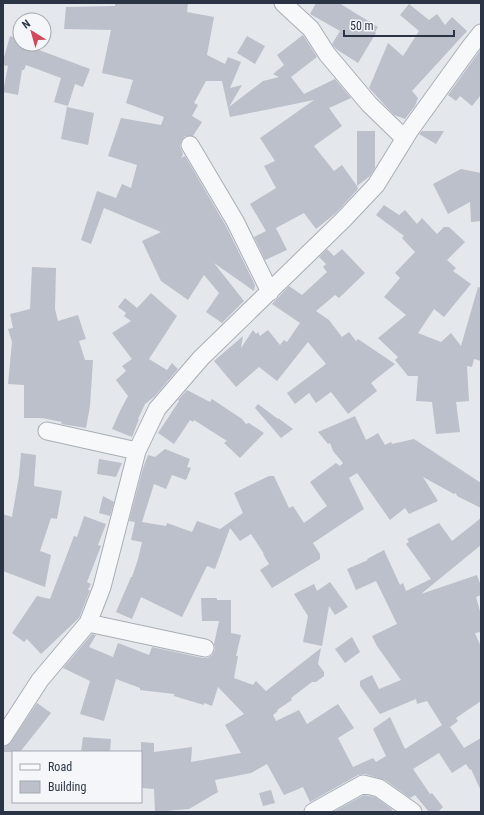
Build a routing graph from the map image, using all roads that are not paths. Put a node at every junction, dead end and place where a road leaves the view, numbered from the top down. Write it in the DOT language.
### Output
graph roads {
  1 [pos="283,3"];
  2 [pos="481,34"];
  3 [pos="404,138"];
  4 [pos="190,145"];
  5 [pos="270,292"];
  6 [pos="47,431"];
  7 [pos="137,451"];
  8 [pos="88,623"];
  9 [pos="205,648"];
  10 [pos="3,737"];
  11 [pos="313,812"];
  12 [pos="413,812"];
  1 -- 3 [label="street"];
  2 -- 3 [label="street"];
  3 -- 5 [label="street"];
  4 -- 5 [label="street"];
  5 -- 7 [label="street"];
  6 -- 7 [label="street"];
  7 -- 8 [label="street"];
  8 -- 9 [label="street"];
  8 -- 10 [label="street"];
  11 -- 12 [label="street"];
}
